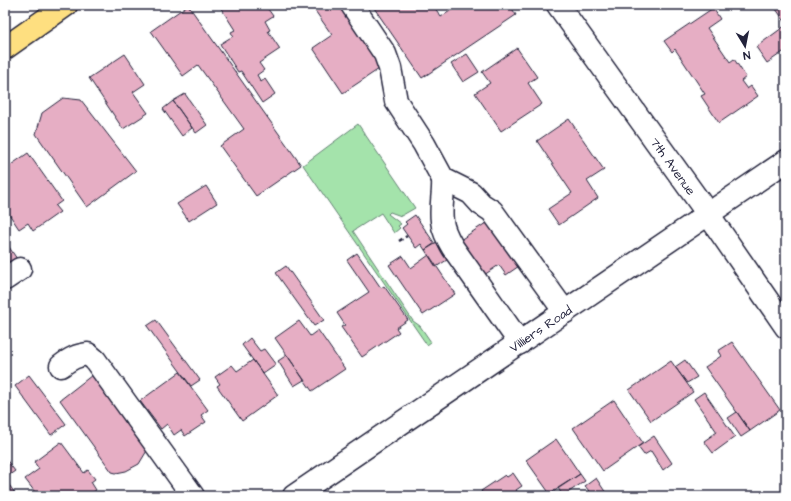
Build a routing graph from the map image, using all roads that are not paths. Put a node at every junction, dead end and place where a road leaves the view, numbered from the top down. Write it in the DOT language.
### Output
graph roads {
  1 [pos="66,5"];
  2 [pos="352,5"];
  3 [pos="558,5"];
  4 [pos="5,48"];
  5 [pos="786,161"];
  6 [pos="443,179"];
  7 [pos="708,214"];
  8 [pos="565,312"];
  9 [pos="786,327"];
  10 [pos="520,342"];
  11 [pos="60,366"];
  12 [pos="193,496"];
  13 [pos="294,496"];
  1 -- 4 [label="main road"];
  2 -- 6 [label="street"];
  3 -- 7 [label="street, 7th Avenue"];
  5 -- 7 [label="street, Villiers Road"];
  6 -- 8 [label="street"];
  6 -- 10 [label="street"];
  7 -- 8 [label="street, Villiers Road"];
  7 -- 9 [label="street, 7th Avenue"];
  8 -- 10 [label="street, Villiers Road"];
  10 -- 13 [label="street, Villiers Road"];
  11 -- 12 [label="street"];
}
